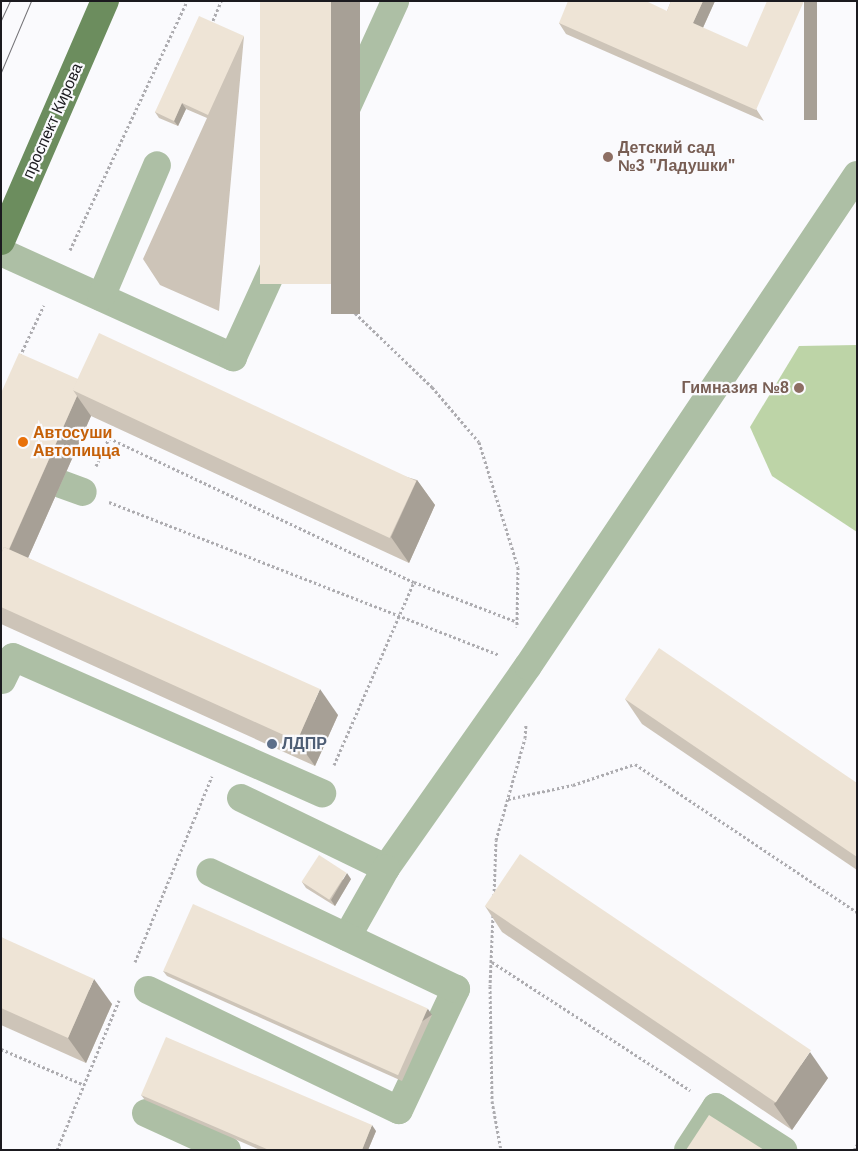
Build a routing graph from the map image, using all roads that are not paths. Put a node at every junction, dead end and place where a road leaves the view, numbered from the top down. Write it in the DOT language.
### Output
graph roads {
  1 [pos="105,1"];
  2 [pos="395,1"];
  3 [pos="157,165"];
  4 [pos="857,175"];
  5 [pos="1,241"];
  6 [pos="1,252"];
  7 [pos="102,297"];
  8 [pos="2,681"];
  9 [pos="322,793"];
  10 [pos="241,798"];
  11 [pos="386,868"];
  12 [pos="210,872"];
  13 [pos="347,937"];
  14 [pos="148,990"];
  15 [pos="146,1113"];
  16 [pos="227,1150"];
  17 [pos="688,1150"];
  18 [pos="783,1150"];
  1 -- 5 [label="main road, проспект Кирова"];
  2 -- 7 [label="lane"];
  3 -- 7 [label="lane"];
  4 -- 11 [label="lane"];
  6 -- 7 [label="lane"];
  8 -- 9 [label="lane"];
  10 -- 11 [label="lane"];
  11 -- 13 [label="lane"];
  12 -- 13 [label="lane"];
  13 -- 14 [label="lane"];
  15 -- 16 [label="lane"];
  17 -- 18 [label="lane"];
}
